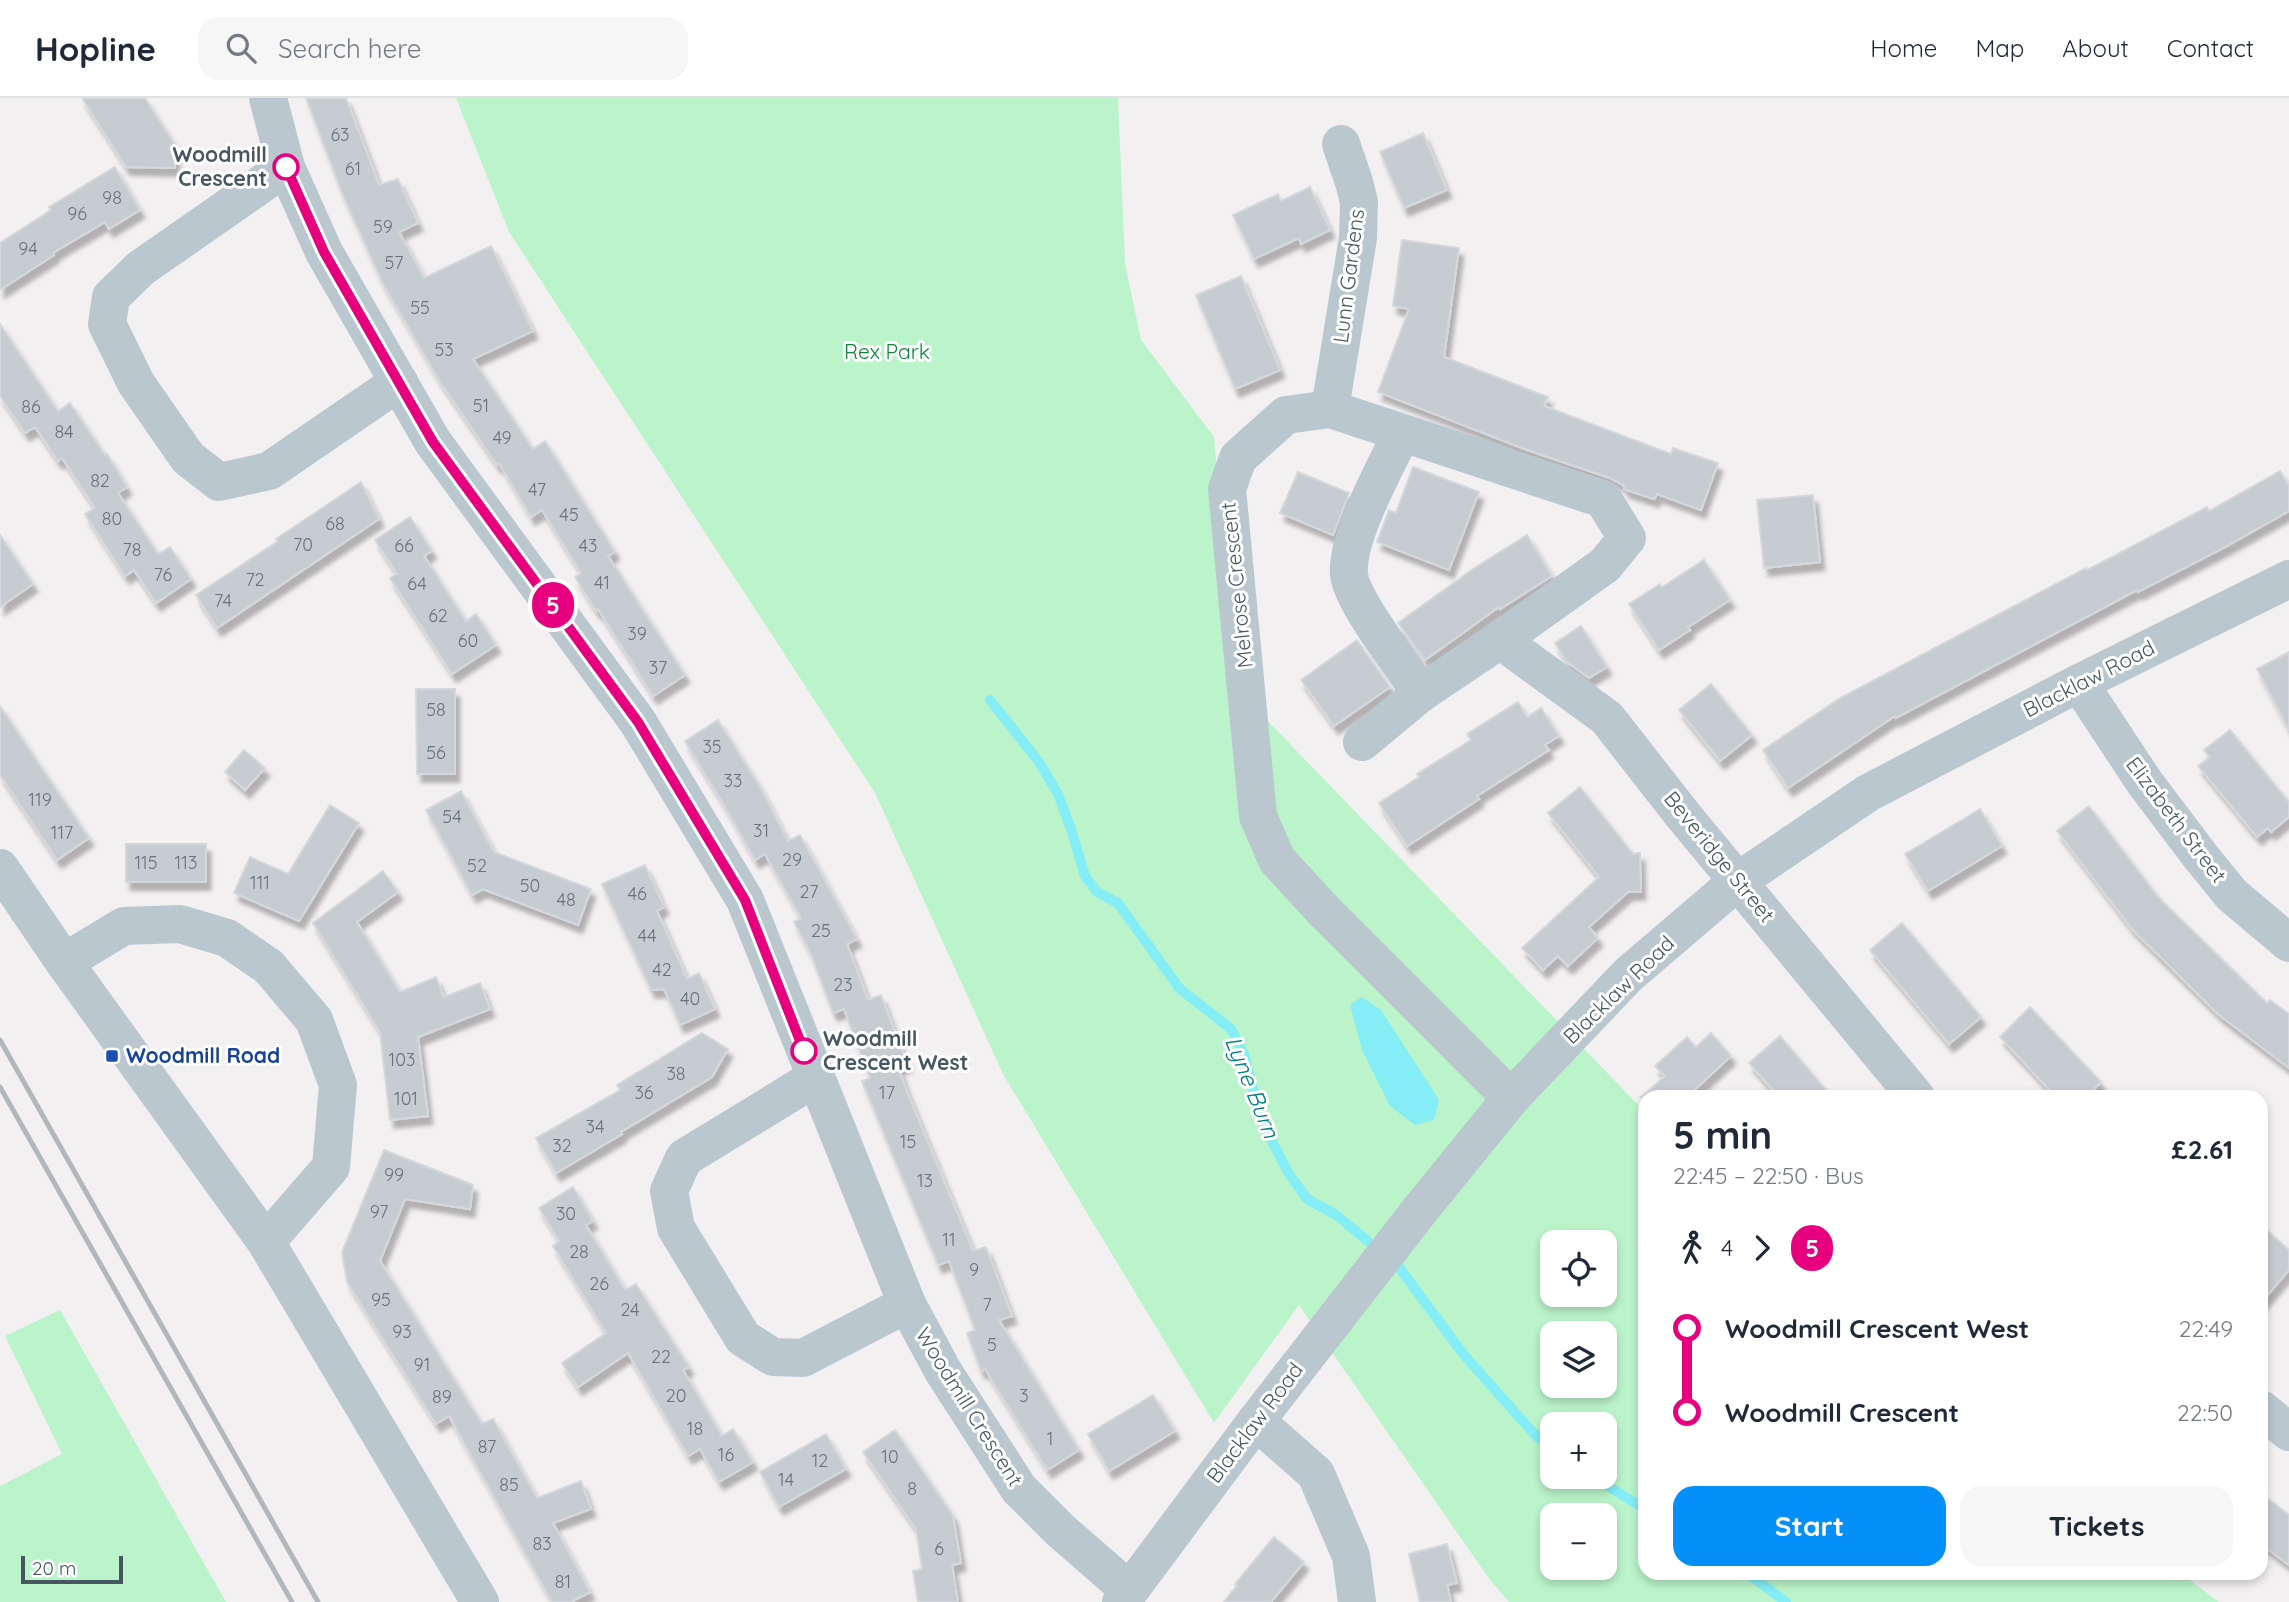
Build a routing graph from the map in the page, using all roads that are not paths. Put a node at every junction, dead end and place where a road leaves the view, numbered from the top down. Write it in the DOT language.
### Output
graph roads {
  1 [pos="268,98"];
  2 [pos="1341,144"];
  3 [pos="286,167"];
  4 [pos="399,382"];
  5 [pos="1330,410"];
  6 [pos="1401,434"];
  7 [pos="2289,579"];
  8 [pos="1500,640"];
  9 [pos="2078,683"];
  10 [pos="1421,692"];
  11 [pos="1362,742"];
  12 [pos="0,868"];
  13 [pos="1738,881"];
  14 [pos="2289,943"];
  15 [pos="64,962"];
  16 [pos="815,1077"];
  17 [pos="1910,1090"];
  18 [pos="1511,1098"];
  19 [pos="266,1242"];
  20 [pos="906,1304"];
  21 [pos="2268,1415"];
  22 [pos="1256,1421"];
  23 [pos="2289,1432"];
  24 [pos="1125,1596"];
  25 [pos="480,1602"];
  26 [pos="1357,1602"];
  1 -- 3 [label="street, Woodmill Crescent"];
  2 -- 5 [label="street, Lunn Gardens"];
  3 -- 4 [label="street, Woodmill Crescent"];
  3 -- 4 [label="street"];
  4 -- 16 [label="street, Woodmill Crescent"];
  5 -- 6 [label="street, Melrose Crescent"];
  5 -- 18 [label="street, Melrose Crescent"];
  6 -- 8 [label="street, Melrose Crescent"];
  6 -- 10 [label="street"];
  7 -- 9 [label="street, Blacklaw Road"];
  8 -- 10 [label="street, Melrose Crescent"];
  8 -- 13 [label="street, Beveridge Street"];
  9 -- 13 [label="street, Blacklaw Road"];
  9 -- 14 [label="street, Elizabeth Street"];
  10 -- 11 [label="street, Melrose Crescent"];
  12 -- 15 [label="street"];
  13 -- 17 [label="street, Beveridge Street"];
  13 -- 18 [label="street, Blacklaw Road"];
  15 -- 19 [label="street"];
  15 -- 19 [label="street"];
  16 -- 20 [label="street, Woodmill Crescent"];
  16 -- 20 [label="street, Woodmill Crescent"];
  18 -- 22 [label="street, Blacklaw Road"];
  19 -- 25 [label="street"];
  20 -- 24 [label="street, Woodmill Crescent"];
  21 -- 23 [label="street"];
  22 -- 24 [label="street, Blacklaw Road"];
  22 -- 26 [label="street"];
}
